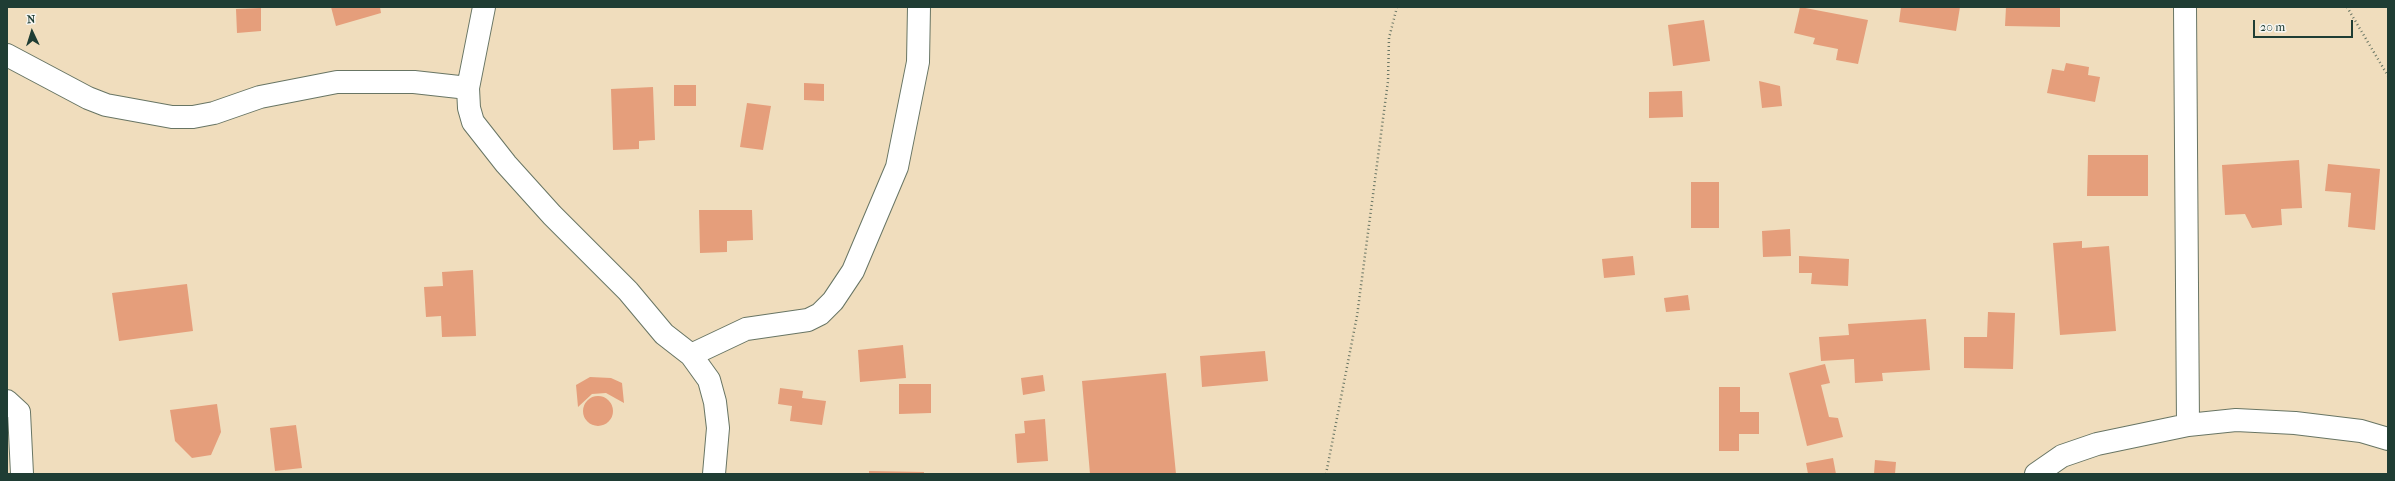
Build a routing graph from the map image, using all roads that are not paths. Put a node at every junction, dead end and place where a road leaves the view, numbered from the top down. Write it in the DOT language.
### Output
graph roads {
  1 [pos="484,7"];
  2 [pos="919,7"];
  3 [pos="2185,7"];
  4 [pos="7,55"];
  5 [pos="468,88"];
  6 [pos="691,354"];
  7 [pos="7,401"];
  8 [pos="2188,425"];
  9 [pos="2388,440"];
  10 [pos="22,474"];
  11 [pos="714,474"];
  12 [pos="2036,474"];
  1 -- 5 [label="street"];
  2 -- 6 [label="street"];
  3 -- 8 [label="street"];
  4 -- 5 [label="street"];
  5 -- 6 [label="street"];
  6 -- 11 [label="street"];
  7 -- 10 [label="street"];
  8 -- 9 [label="street"];
  8 -- 12 [label="street"];
}
